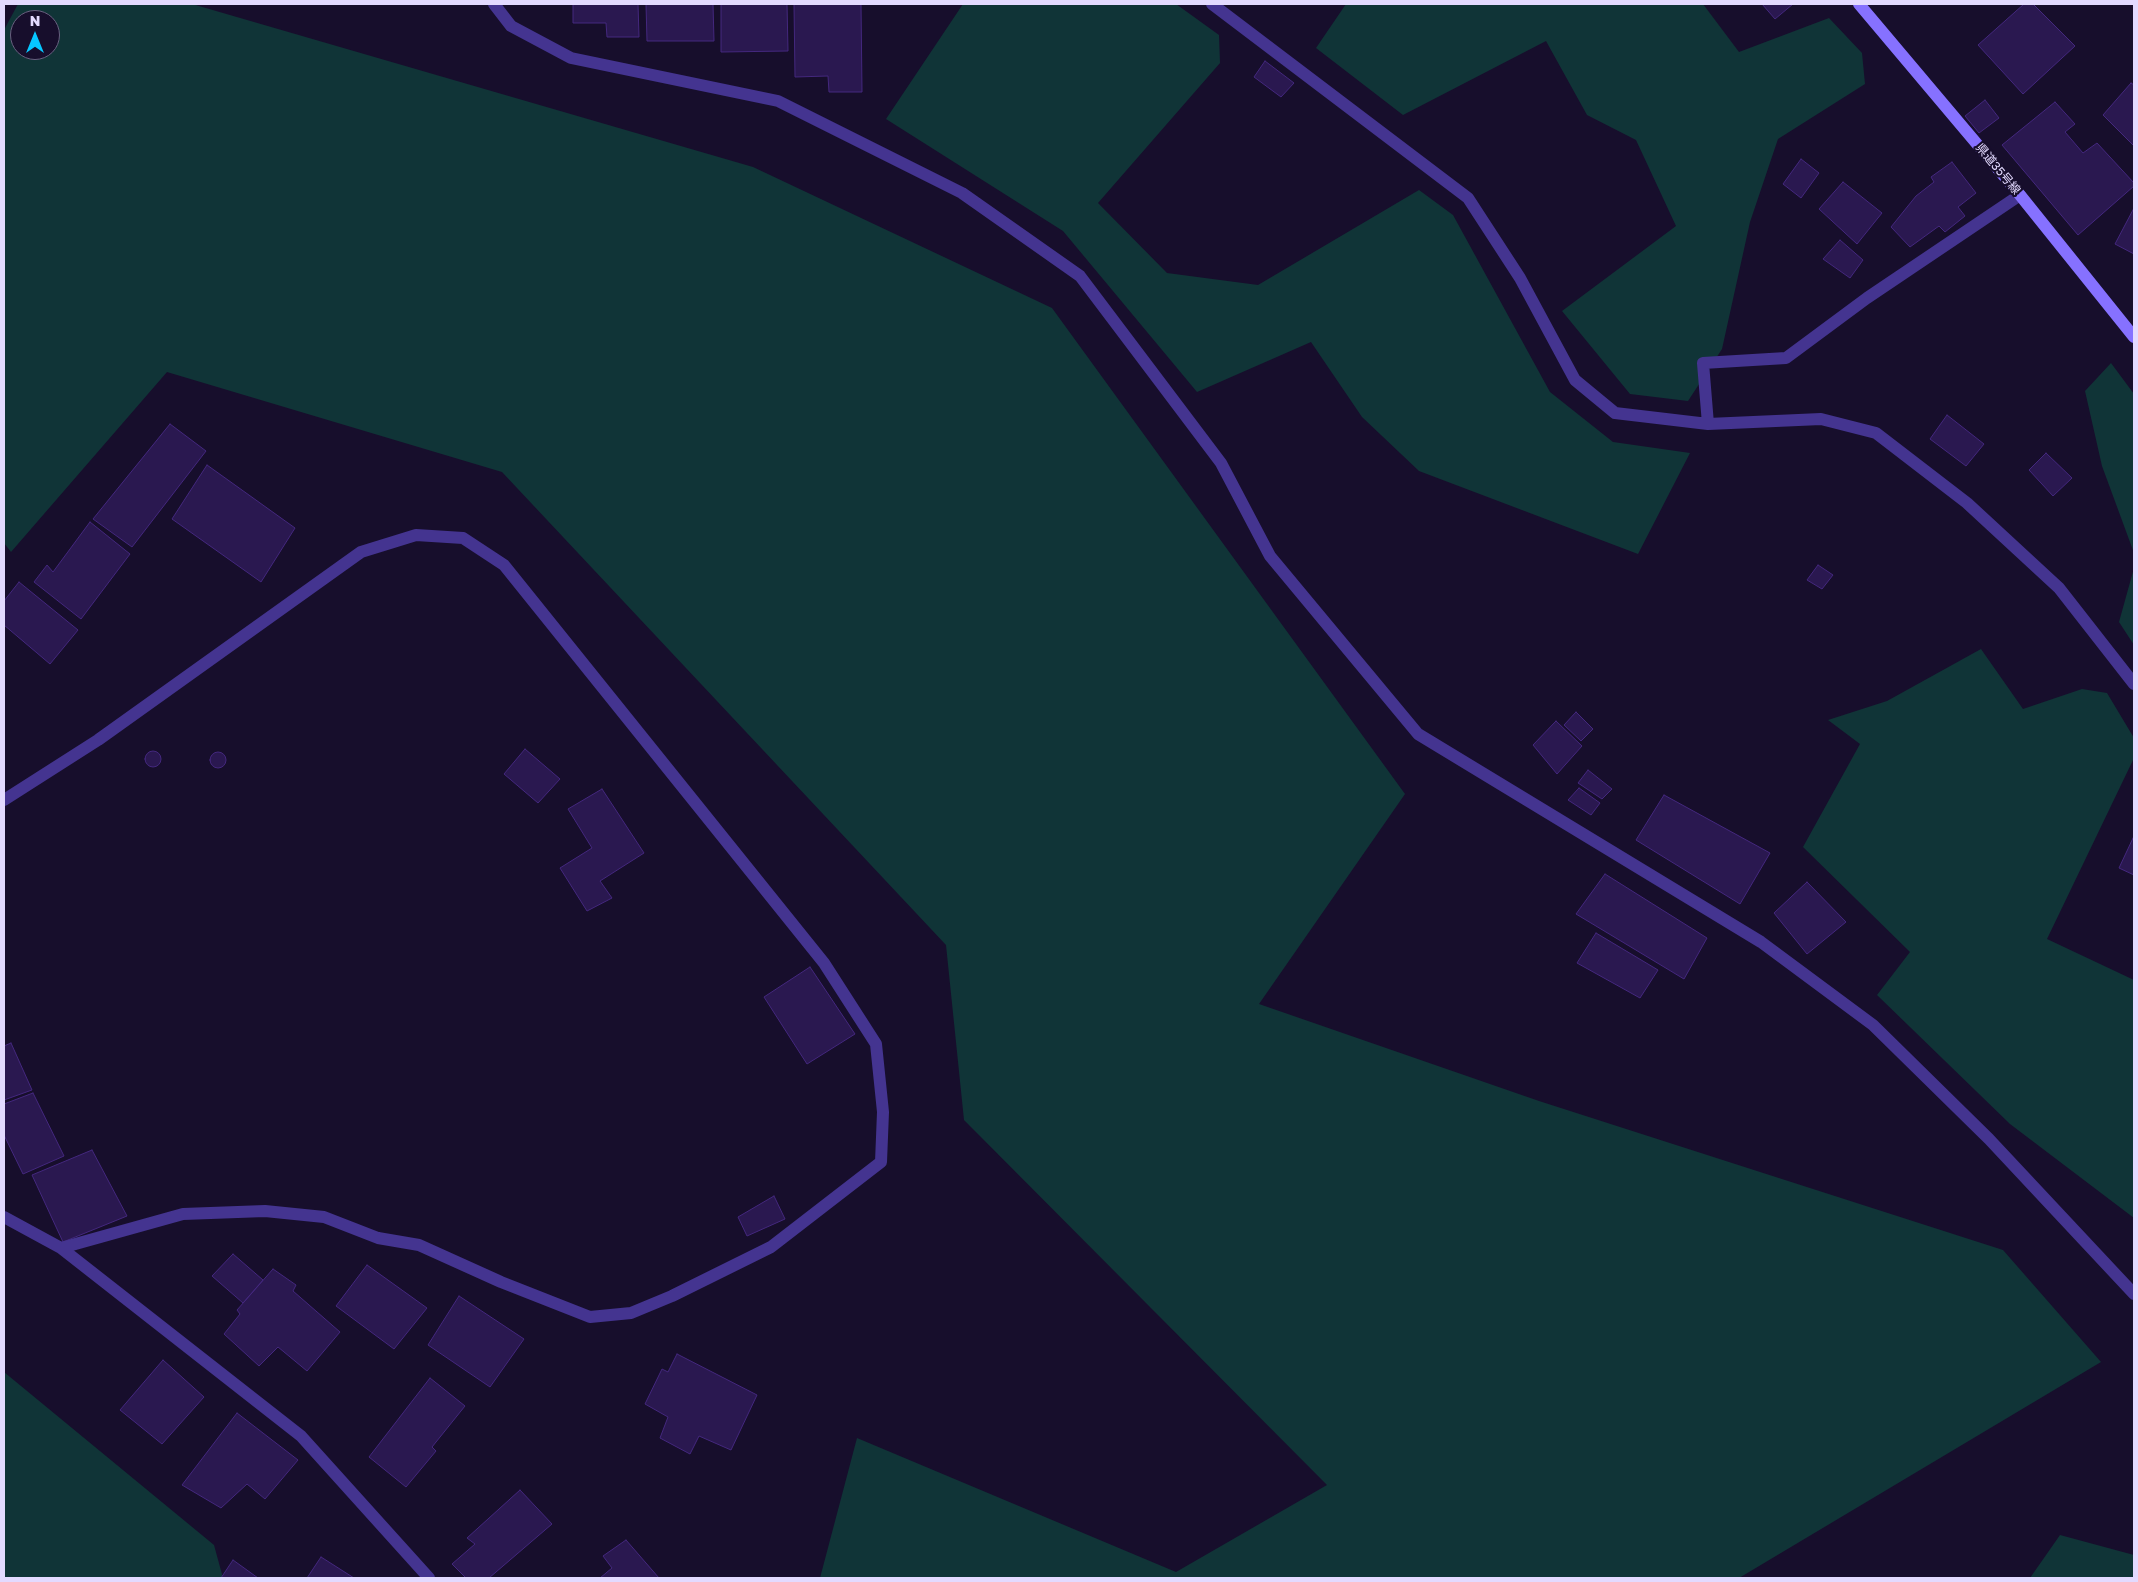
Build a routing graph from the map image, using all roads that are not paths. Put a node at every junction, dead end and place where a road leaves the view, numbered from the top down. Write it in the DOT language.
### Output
graph roads {
  1 [pos="494,4"];
  2 [pos="1212,4"];
  3 [pos="1859,4"];
  4 [pos="2020,195"];
  5 [pos="2134,337"];
  6 [pos="1708,424"];
  7 [pos="2134,684"];
  8 [pos="4,800"];
  9 [pos="4,1217"];
  10 [pos="61,1248"];
  11 [pos="2134,1294"];
  12 [pos="429,1578"];
  1 -- 11 [label="street"];
  2 -- 6 [label="street"];
  3 -- 4 [label="main road, 県道35号線"];
  4 -- 5 [label="main road, 県道35号線"];
  4 -- 6 [label="street"];
  6 -- 7 [label="street"];
  8 -- 10 [label="street"];
  9 -- 10 [label="street"];
  10 -- 12 [label="street"];
}
